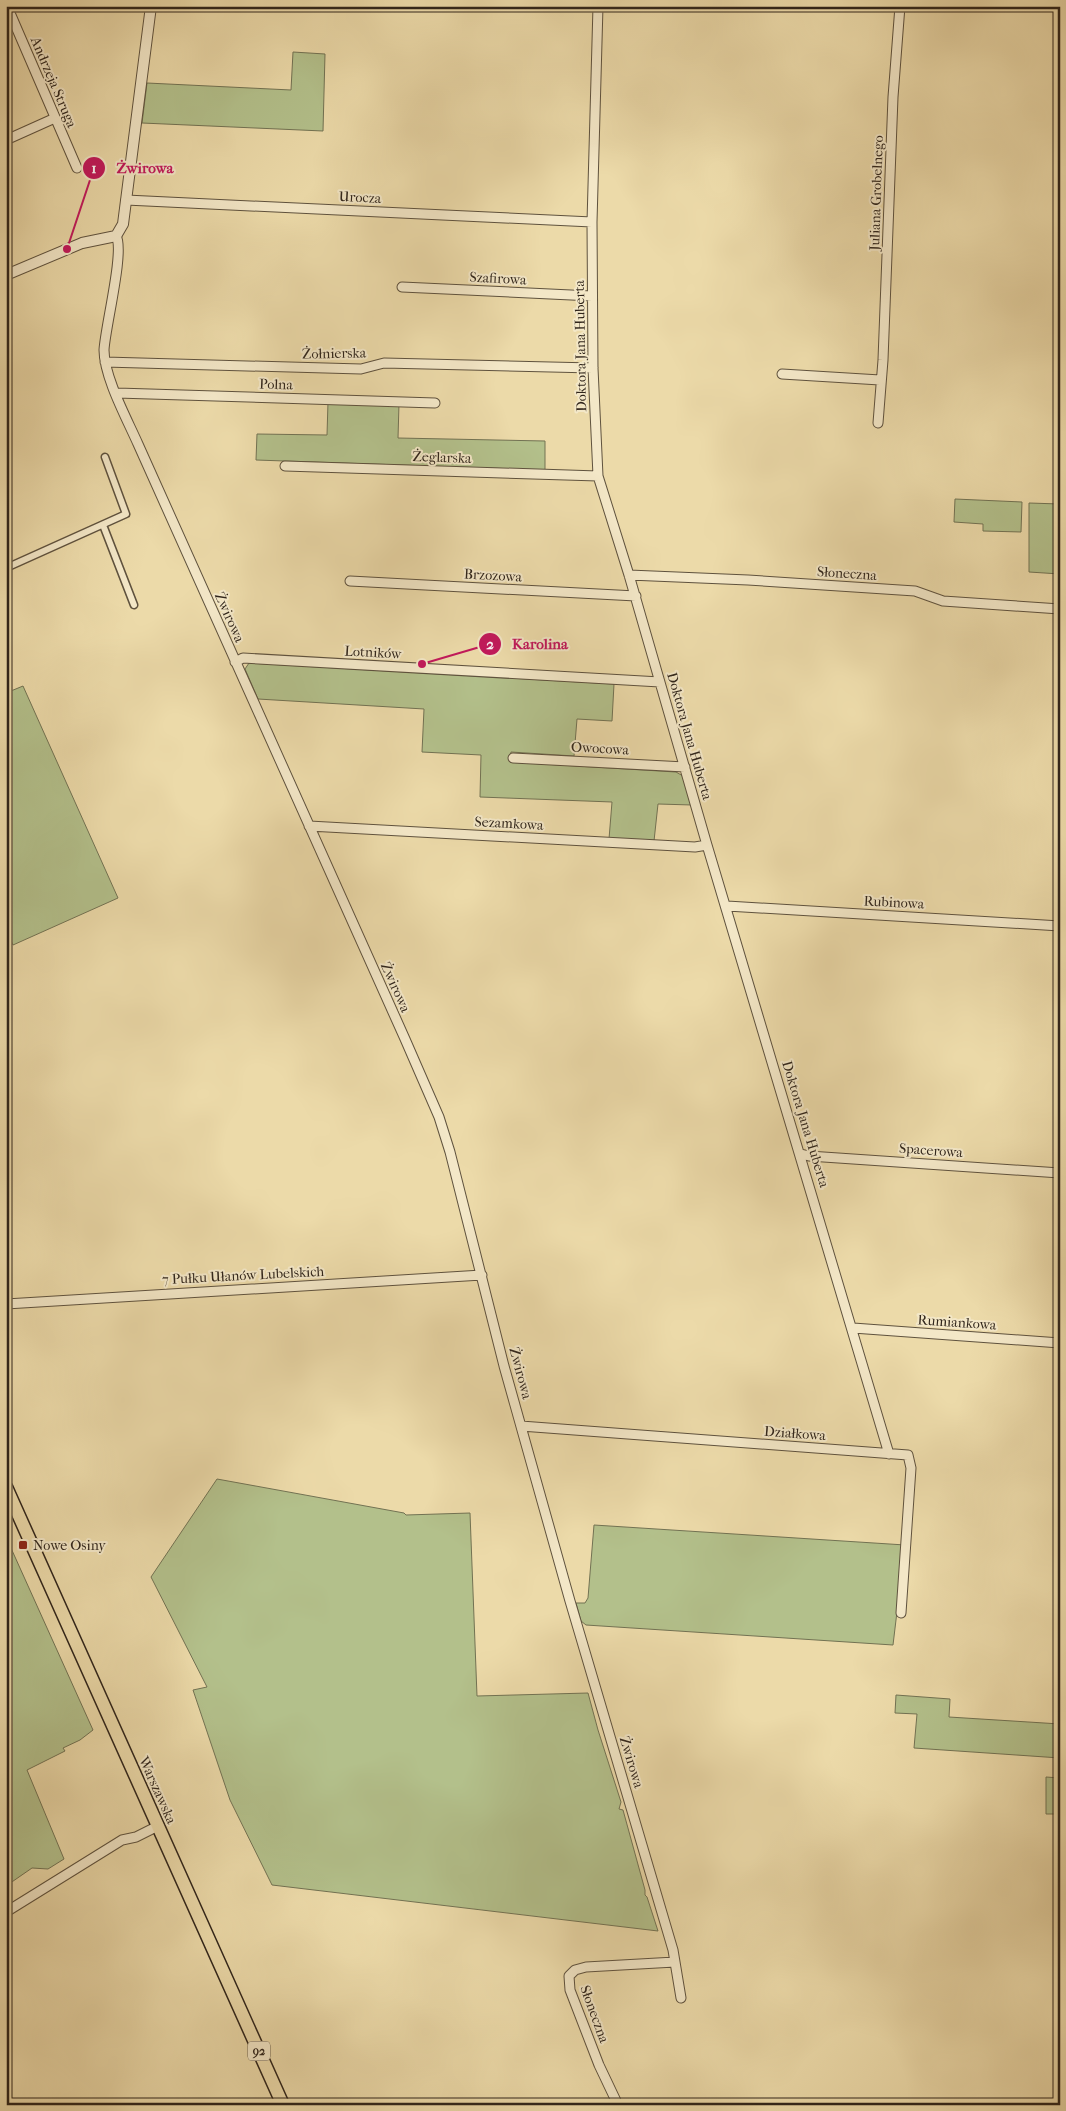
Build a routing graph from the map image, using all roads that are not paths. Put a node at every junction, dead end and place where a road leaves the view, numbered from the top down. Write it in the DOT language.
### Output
graph roads {
  1 [pos="7,6"];
  2 [pos="151,6"];
  3 [pos="598,6"];
  4 [pos="900,6"];
  5 [pos="55,118"];
  6 [pos="6,140"];
  7 [pos="77,168"];
  8 [pos="126,200"];
  9 [pos="592,222"];
  10 [pos="116,236"];
  11 [pos="6,275"];
  12 [pos="402,287"];
  13 [pos="592,296"];
  14 [pos="105,362"];
  15 [pos="592,368"];
  16 [pos="782,374"];
  17 [pos="880,380"];
  18 [pos="117,393"];
  19 [pos="435,403"];
  20 [pos="878,423"];
  21 [pos="105,457"];
  22 [pos="285,466"];
  23 [pos="598,476"];
  24 [pos="102,524"];
  25 [pos="6,568"];
  26 [pos="630,575"];
  27 [pos="350,581"];
  28 [pos="636,596"];
  29 [pos="134,605"];
  30 [pos="1060,610"];
  31 [pos="235,662"];
  32 [pos="660,682"];
  33 [pos="513,758"];
  34 [pos="685,767"];
  35 [pos="309,826"];
  36 [pos="708,845"];
  37 [pos="727,906"];
  38 [pos="1060,926"];
  39 [pos="801,1154"];
  40 [pos="1060,1173"];
  41 [pos="482,1275"];
  42 [pos="6,1304"];
  43 [pos="853,1328"];
  44 [pos="1060,1343"];
  45 [pos="521,1426"];
  46 [pos="889,1454"];
  47 [pos="6,1487"];
  48 [pos="901,1614"];
  49 [pos="158,1826"];
  50 [pos="6,1912"];
  51 [pos="674,1962"];
  52 [pos="682,1998"];
  53 [pos="283,2105"];
  54 [pos="618,2105"];
  1 -- 5 [label="street, Andrzeja Struga"];
  2 -- 8 [label="street, Żwirowa"];
  3 -- 9 [label="street, Doktora Jana Huberta"];
  4 -- 17 [label="street, Juliana Grobelnego"];
  5 -- 6 [label="street"];
  5 -- 7 [label="street, Andrzeja Struga"];
  8 -- 9 [label="street, Urocza"];
  8 -- 10 [label="street, Żwirowa"];
  9 -- 13 [label="street, Doktora Jana Huberta"];
  10 -- 11 [label="street"];
  10 -- 14 [label="street, Żwirowa"];
  12 -- 13 [label="street, Szafirowa"];
  13 -- 15 [label="street, Doktora Jana Huberta"];
  14 -- 15 [label="street, Żołnierska"];
  14 -- 18 [label="street, Żwirowa"];
  15 -- 23 [label="street, Doktora Jana Huberta"];
  16 -- 17 [label="street"];
  17 -- 20 [label="street, Juliana Grobelnego"];
  18 -- 19 [label="street, Polna"];
  18 -- 31 [label="street, Żwirowa"];
  21 -- 24 [label="street"];
  22 -- 23 [label="street, Żeglarska"];
  23 -- 26 [label="street, Doktora Jana Huberta"];
  24 -- 25 [label="street"];
  24 -- 29 [label="street"];
  26 -- 28 [label="street, Doktora Jana Huberta"];
  26 -- 30 [label="street, Słoneczna"];
  27 -- 28 [label="street, Brzozowa"];
  28 -- 32 [label="street, Doktora Jana Huberta"];
  31 -- 32 [label="street, Lotników"];
  31 -- 35 [label="street, Żwirowa"];
  32 -- 34 [label="street, Doktora Jana Huberta"];
  33 -- 34 [label="street, Owocowa"];
  34 -- 36 [label="street, Doktora Jana Huberta"];
  35 -- 36 [label="street, Sezamkowa"];
  35 -- 41 [label="street, Żwirowa"];
  36 -- 37 [label="street, Doktora Jana Huberta"];
  37 -- 38 [label="street, Rubinowa"];
  37 -- 39 [label="street, Doktora Jana Huberta"];
  39 -- 40 [label="street, Spacerowa"];
  39 -- 43 [label="street, Doktora Jana Huberta"];
  41 -- 42 [label="street, 7 Pułku Ułanów Lubelskich"];
  41 -- 45 [label="street, Żwirowa"];
  43 -- 44 [label="street, Rumiankowa"];
  43 -- 46 [label="street, Doktora Jana Huberta"];
  45 -- 46 [label="street, Działkowa"];
  45 -- 51 [label="street, Żwirowa"];
  46 -- 48 [label="street, Działkowa"];
  47 -- 49 [label="main road, Warszawska / 92"];
  49 -- 50 [label="street"];
  49 -- 53 [label="main road, Warszawska / 92"];
  51 -- 52 [label="street, Żwirowa"];
  51 -- 54 [label="street, Słoneczna"];
}
